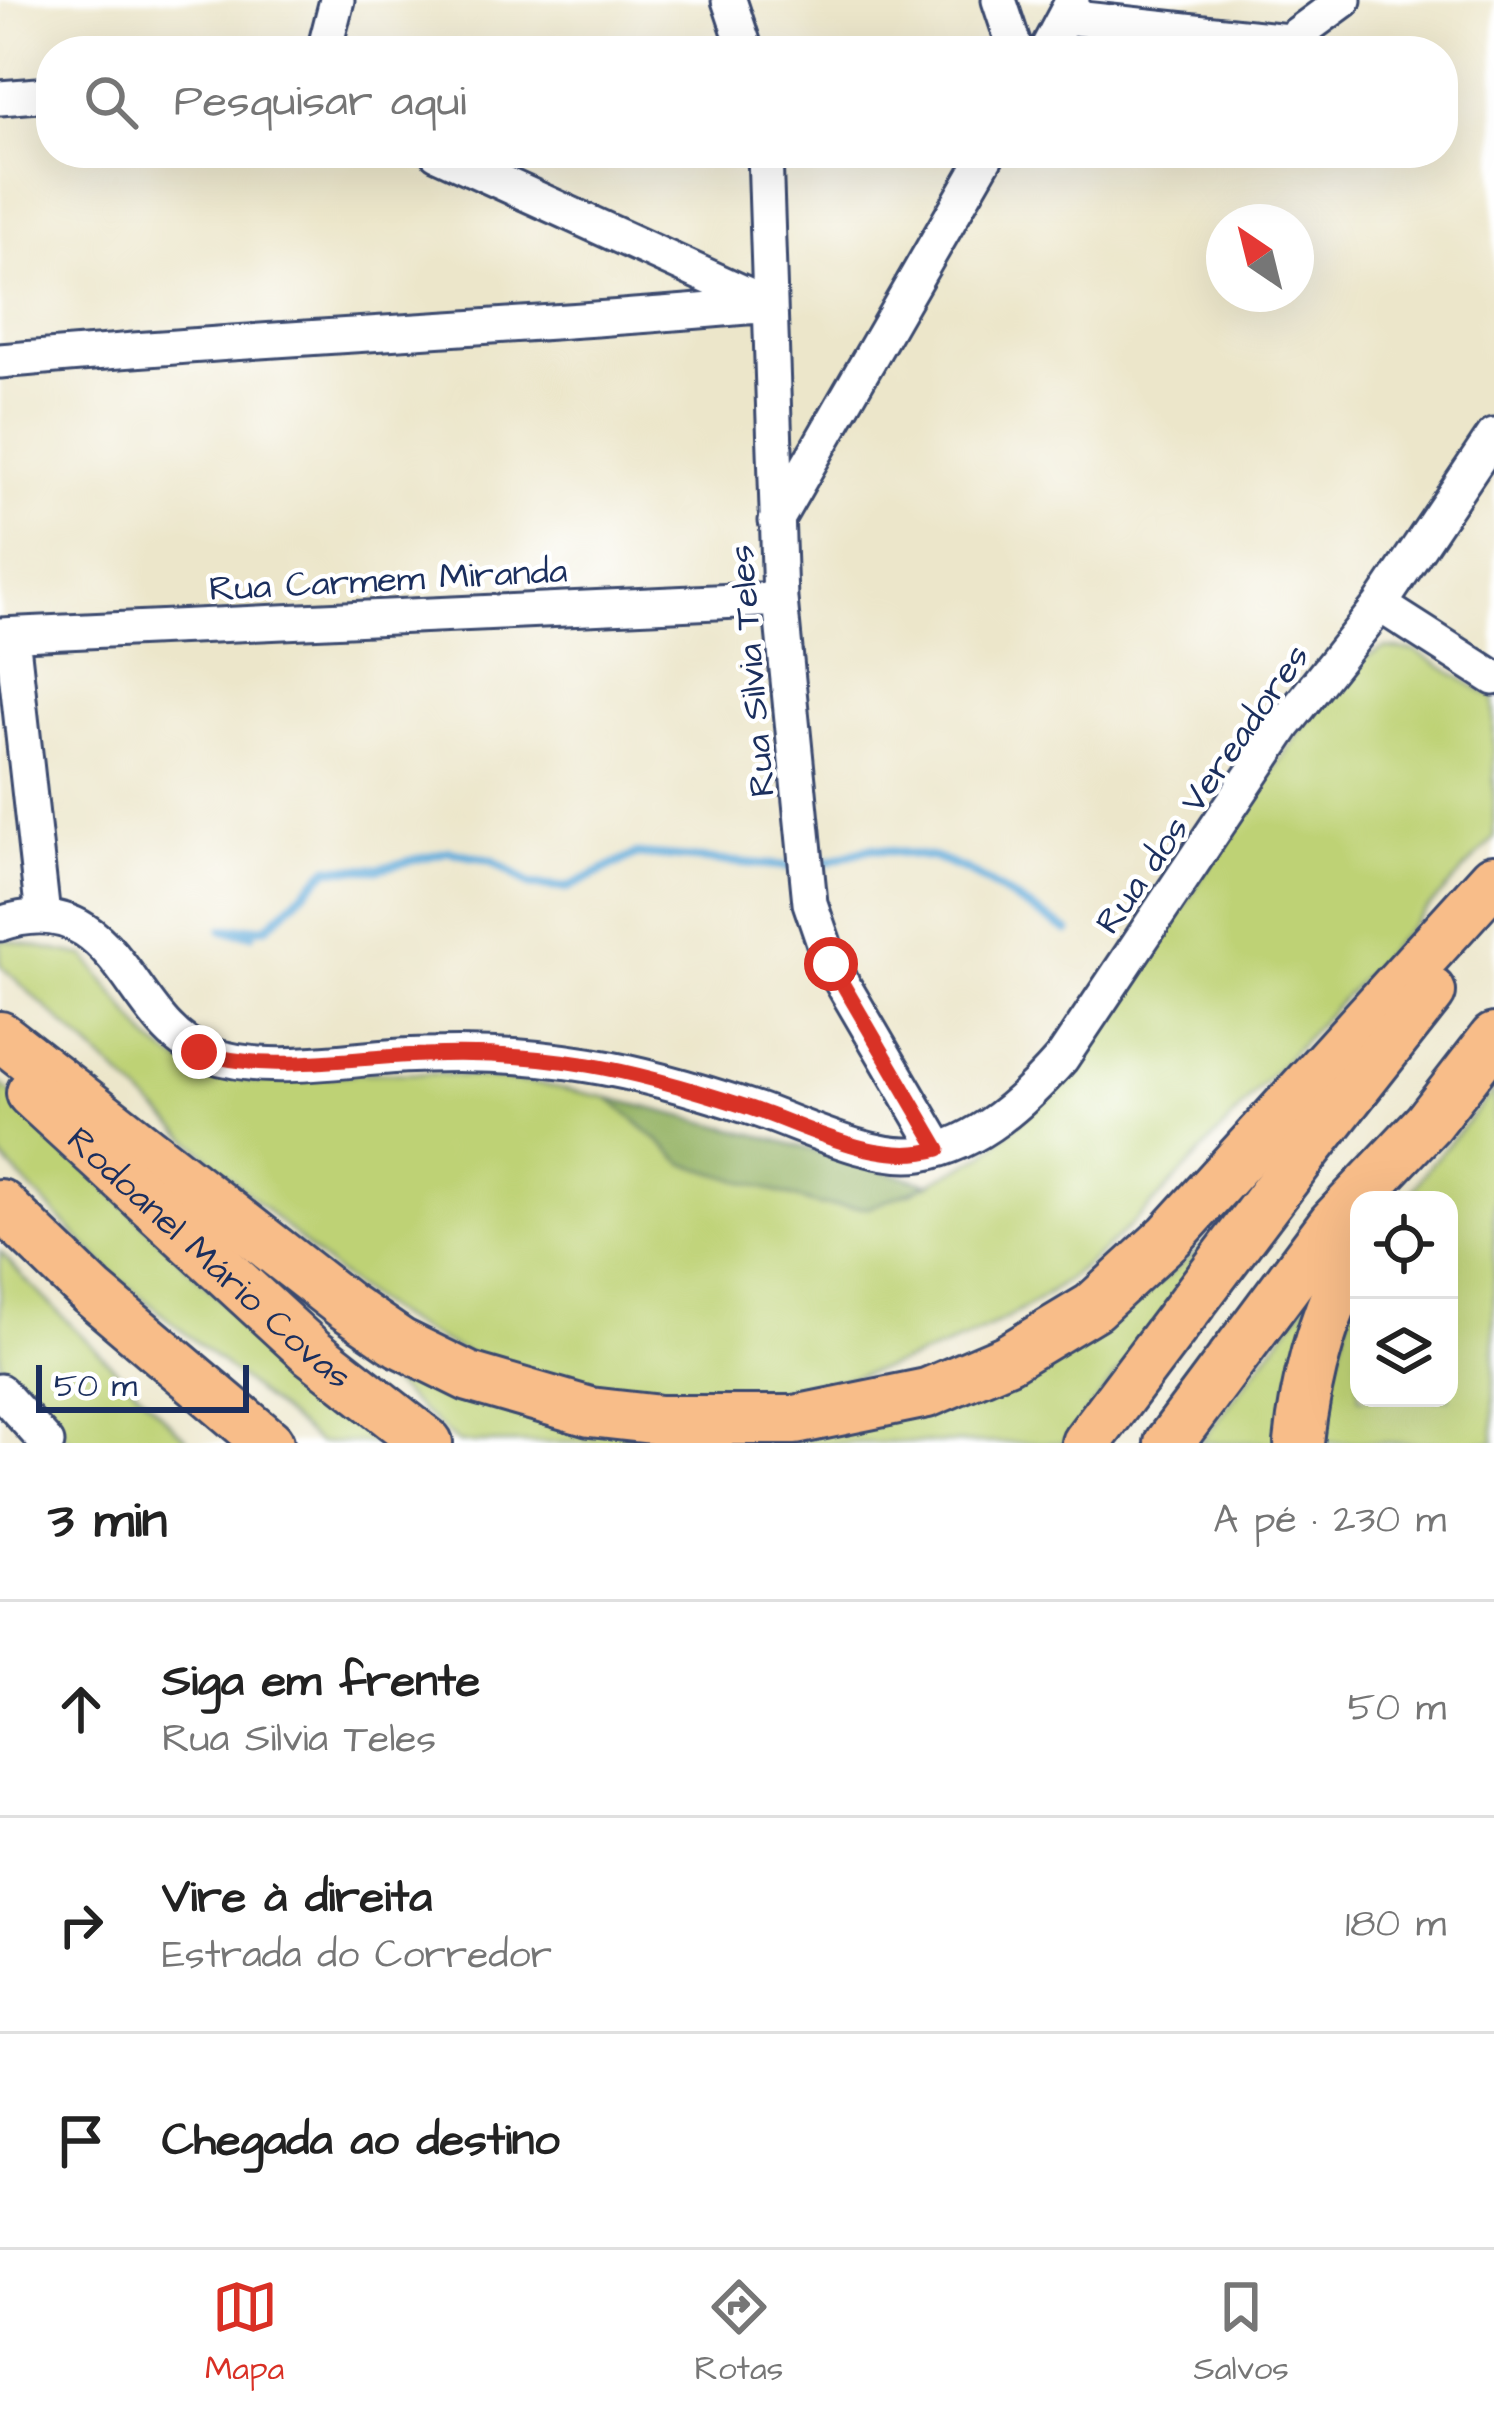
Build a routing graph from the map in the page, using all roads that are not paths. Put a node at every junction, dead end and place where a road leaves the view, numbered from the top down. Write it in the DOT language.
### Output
graph roads {
  1 [pos="337,0"];
  2 [pos="729,0"];
  3 [pos="999,0"];
  4 [pos="1344,0"];
  5 [pos="1069,9"];
  6 [pos="327,36"];
  7 [pos="741,36"];
  8 [pos="1011,36"];
  9 [pos="1054,36"];
  10 [pos="1254,36"];
  11 [pos="1295,36"];
  12 [pos="36,95"];
  13 [pos="0,98"];
  14 [pos="470,168"];
  15 [pos="765,168"];
  16 [pos="979,168"];
  17 [pos="770,305"];
  18 [pos="0,361"];
  19 [pos="1494,435"];
  20 [pos="776,521"];
  21 [pos="780,599"];
  22 [pos="1380,605"];
  23 [pos="6,635"];
  24 [pos="1494,678"];
  25 [pos="1494,879"];
  26 [pos="1494,913"];
  27 [pos="43,916"];
  28 [pos="0,924"];
  29 [pos="0,1036"];
  30 [pos="1494,1038"];
  31 [pos="0,1063"];
  32 [pos="1428,1123"];
  33 [pos="939,1149"];
  34 [pos="1388,1191"];
  35 [pos="0,1204"];
  36 [pos="1350,1262"];
  37 [pos="0,1390"];
  38 [pos="46,1443"];
  39 [pos="269,1443"];
  40 [pos="428,1443"];
  41 [pos="1086,1443"];
  42 [pos="1169,1443"];
  43 [pos="1299,1443"];
  1 -- 6 [label="street"];
  2 -- 7 [label="street"];
  3 -- 8 [label="street"];
  4 -- 11 [label="street"];
  5 -- 9 [label="street"];
  5 -- 10 [label="street"];
  12 -- 13 [label="street"];
  14 -- 17 [label="street"];
  15 -- 17 [label="street, Rua Silvia Teles"];
  16 -- 20 [label="street"];
  17 -- 18 [label="street"];
  17 -- 20 [label="street, Rua Silvia Teles"];
  19 -- 22 [label="street, Rua dos Vereadores"];
  20 -- 21 [label="street, Rua Silvia Teles"];
  21 -- 23 [label="street, Rua Carmem Miranda"];
  21 -- 33 [label="street, Rua Silvia Teles"];
  22 -- 24 [label="street"];
  22 -- 33 [label="street, Rua dos Vereadores"];
  23 -- 27 [label="street"];
  25 -- 29 [label="highway"];
  26 -- 41 [label="highway"];
  27 -- 28 [label="street"];
  27 -- 33 [label="street"];
  30 -- 32 [label="highway"];
  31 -- 40 [label="highway, Rodoanel Mário Covas"];
  32 -- 34 [label="highway"];
  32 -- 42 [label="highway"];
  35 -- 39 [label="highway"];
  36 -- 43 [label="highway"];
  37 -- 38 [label="street"];
}
